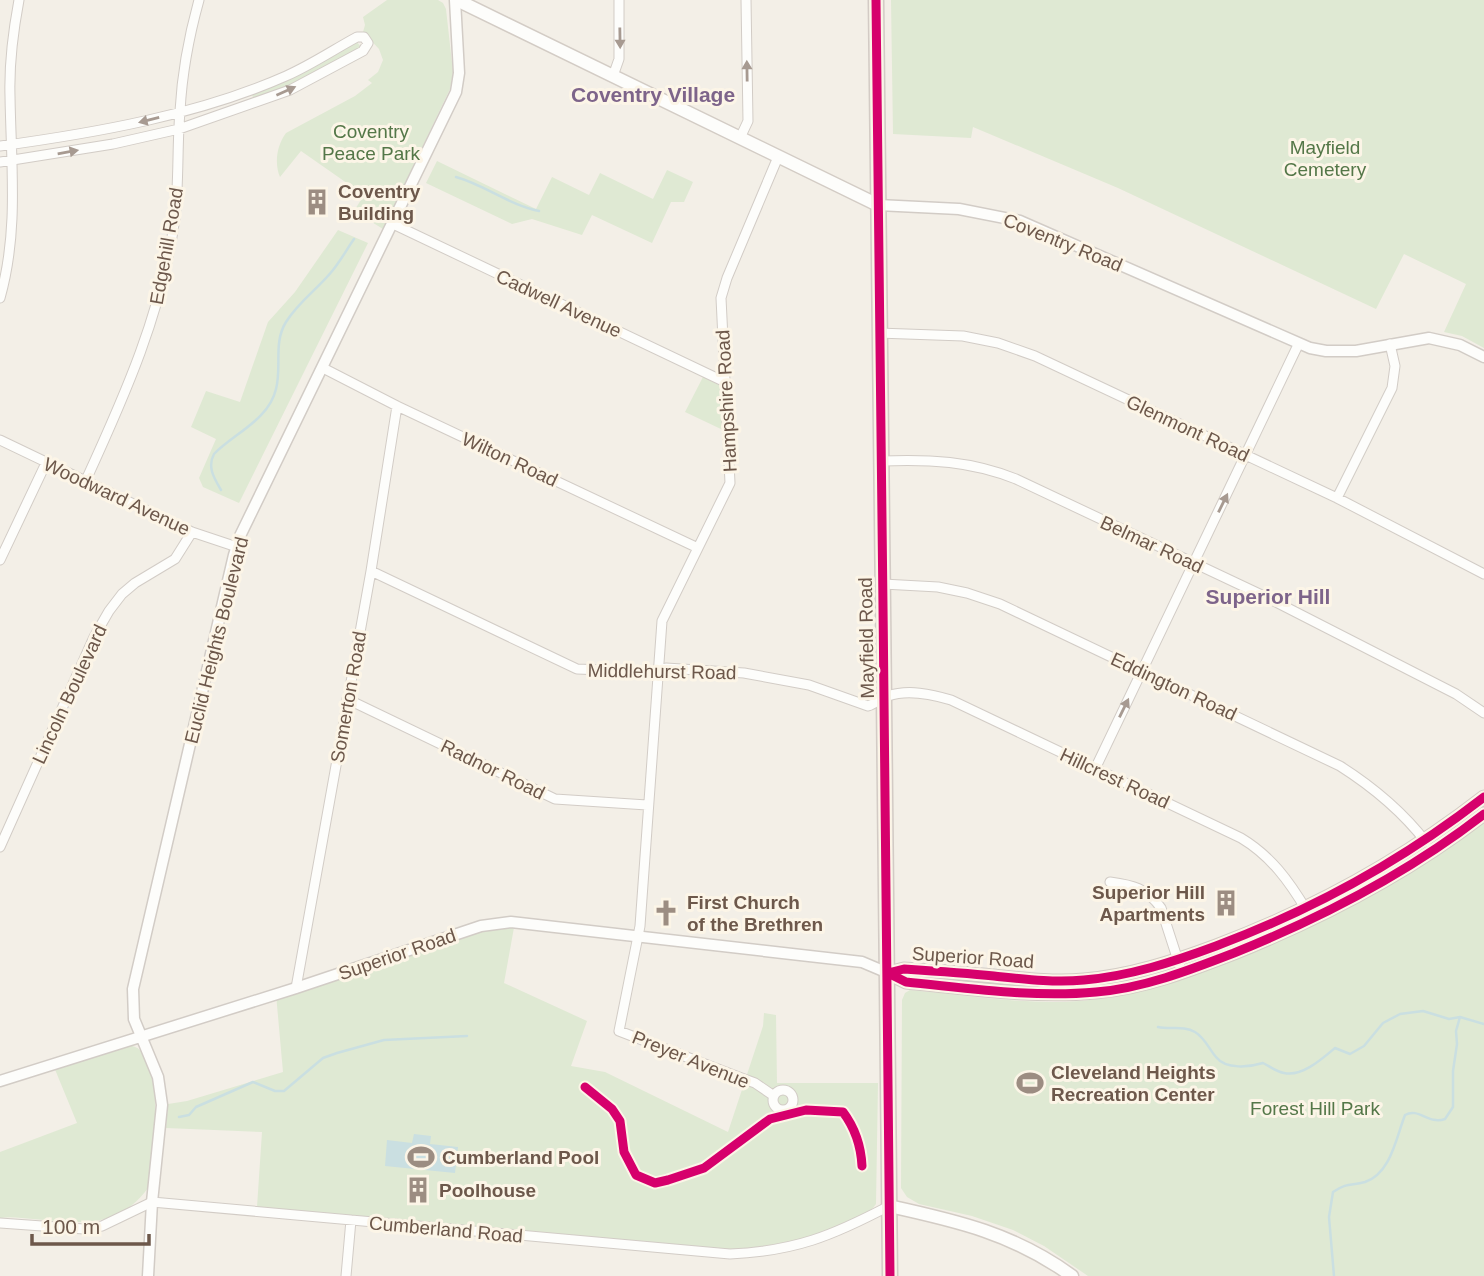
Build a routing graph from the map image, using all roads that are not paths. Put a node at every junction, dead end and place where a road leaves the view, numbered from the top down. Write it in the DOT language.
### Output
graph roads {
  1 [pos="19,0"];
  2 [pos="199,0"];
  3 [pos="456,0"];
  4 [pos="619,0"];
  5 [pos="746,0"];
  6 [pos="876,0"];
  7 [pos="613,76"];
  8 [pos="180,111"];
  9 [pos="179,129"];
  10 [pos="740,138"];
  11 [pos="12,144"];
  12 [pos="0,146"];
  13 [pos="778,157"];
  14 [pos="13,160"];
  15 [pos="0,162"];
  16 [pos="878,205"];
  17 [pos="393,224"];
  18 [pos="0,298"];
  19 [pos="878,333"];
  20 [pos="1298,345"];
  21 [pos="1390,345"];
  22 [pos="1484,357"];
  23 [pos="323,368"];
  24 [pos="726,382"];
  25 [pos="397,406"];
  26 [pos="0,440"];
  27 [pos="1246,455"];
  28 [pos="881,461"];
  29 [pos="46,463"];
  30 [pos="86,481"];
  31 [pos="1337,498"];
  32 [pos="192,533"];
  33 [pos="237,547"];
  34 [pos="698,548"];
  35 [pos="0,560"];
  36 [pos="1193,564"];
  37 [pos="371,571"];
  38 [pos="1484,574"];
  39 [pos="883,584"];
  40 [pos="658,671"];
  41 [pos="1142,671"];
  42 [pos="884,697"];
  43 [pos="347,699"];
  44 [pos="1484,713"];
  45 [pos="1095,769"];
  46 [pos="1484,797"];
  47 [pos="647,805"];
  48 [pos="1484,814"];
  49 [pos="1424,840"];
  50 [pos="0,847"];
  51 [pos="1433,852"];
  52 [pos="1110,883"];
  53 [pos="1308,914"];
  54 [pos="638,935"];
  55 [pos="1180,966"];
  56 [pos="888,973"];
  57 [pos="1115,976"];
  58 [pos="1025,986"];
  59 [pos="296,988"];
  60 [pos="1117,990"];
  61 [pos="140,1036"];
  62 [pos="0,1080"];
  63 [pos="774,1096"];
  64 [pos="152,1202"];
  65 [pos="889,1206"];
  66 [pos="351,1220"];
  67 [pos="0,1223"];
  68 [pos="148,1276"];
  69 [pos="346,1276"];
  70 [pos="890,1276"];
  71 [pos="1072,1276"];
  1 -- 11 [label="street"];
  2 -- 8 [label="street, Edgehill Road"];
  3 -- 7 [label="main road, Coventry Road"];
  3 -- 17 [label="street, Euclid Heights Boulevard"];
  4 -- 7 [label="street, one-way"];
  10 -- 5 [label="street, one-way"];
  6 -- 16 [label="main road, Mayfield Road"];
  7 -- 10 [label="main road, Coventry Road"];
  8 -- 9 [label="street, Edgehill Road"];
  9 -- 8 [label="street, one-way"];
  8 -- 11 [label="street, one-way"];
  14 -- 9 [label="street, one-way"];
  9 -- 30 [label="street, Edgehill Road"];
  10 -- 13 [label="main road, Coventry Road"];
  11 -- 12 [label="street"];
  11 -- 14 [label="street"];
  13 -- 16 [label="main road, Coventry Road"];
  13 -- 24 [label="street, Hampshire Road"];
  14 -- 15 [label="street"];
  14 -- 18 [label="street"];
  16 -- 19 [label="main road, Mayfield Road"];
  16 -- 20 [label="street, Coventry Road"];
  17 -- 23 [label="street, Euclid Heights Boulevard"];
  17 -- 24 [label="street, Cadwell Avenue"];
  19 -- 27 [label="street, Glenmont Road"];
  19 -- 28 [label="main road, Mayfield Road"];
  20 -- 21 [label="street, Coventry Road"];
  20 -- 27 [label="street"];
  21 -- 22 [label="street, Coventry Road"];
  21 -- 31 [label="street"];
  23 -- 25 [label="street, Wilton Road"];
  23 -- 33 [label="street, Euclid Heights Boulevard"];
  24 -- 34 [label="street, Hampshire Road"];
  25 -- 34 [label="street, Wilton Road"];
  25 -- 37 [label="street, Somerton Road"];
  26 -- 29 [label="street, Woodward Avenue"];
  27 -- 31 [label="street, Glenmont Road"];
  36 -- 27 [label="street, one-way"];
  28 -- 36 [label="street, Belmar Road"];
  28 -- 39 [label="main road, Mayfield Road"];
  29 -- 30 [label="street, Woodward Avenue"];
  29 -- 35 [label="street"];
  30 -- 32 [label="street, Woodward Avenue"];
  31 -- 38 [label="street, Glenmont Road"];
  32 -- 33 [label="street, Woodward Avenue"];
  32 -- 50 [label="street, Lincoln Boulevard"];
  33 -- 61 [label="street, Euclid Heights Boulevard"];
  34 -- 40 [label="street, Hampshire Road"];
  36 -- 41 [label="street"];
  36 -- 44 [label="street, Belmar Road"];
  37 -- 40 [label="street, Middlehurst Road"];
  37 -- 43 [label="street, Somerton Road"];
  39 -- 41 [label="street, Eddington Road"];
  39 -- 42 [label="main road, Mayfield Road"];
  40 -- 42 [label="street, Middlehurst Road"];
  40 -- 47 [label="street, Hampshire Road"];
  45 -- 41 [label="street, one-way"];
  41 -- 49 [label="street, Eddington Road"];
  42 -- 45 [label="street, Hillcrest Road"];
  42 -- 56 [label="main road, Mayfield Road"];
  43 -- 47 [label="street, Radnor Road"];
  43 -- 59 [label="street, Somerton Road"];
  45 -- 53 [label="street, Hillcrest Road"];
  46 -- 49 [label="main road, Superior Road"];
  47 -- 54 [label="street, Hampshire Road"];
  48 -- 51 [label="main road, Superior Road"];
  49 -- 51 [label="street, Eddington Road"];
  49 -- 53 [label="main road, Superior Road"];
  51 -- 53 [label="main road, Superior Road"];
  52 -- 55 [label="street"];
  53 -- 55 [label="main road, Superior Road"];
  54 -- 56 [label="street, Superior Road"];
  54 -- 59 [label="street, Superior Road"];
  54 -- 63 [label="street, Preyer Avenue"];
  55 -- 57 [label="main road, Superior Road"];
  55 -- 60 [label="main road, Superior Road"];
  56 -- 58 [label="main road, Superior Road"];
  56 -- 65 [label="main road, Mayfield Road"];
  57 -- 58 [label="main road, Superior Road"];
  57 -- 60 [label="main road"];
  58 -- 60 [label="main road, Superior Road"];
  59 -- 61 [label="street, Superior Road"];
  61 -- 62 [label="street, Superior Road"];
  61 -- 64 [label="street, Euclid Heights Boulevard"];
  64 -- 66 [label="street, Cumberland Road"];
  64 -- 67 [label="street"];
  64 -- 68 [label="street, Euclid Heights Boulevard"];
  65 -- 66 [label="street, Cumberland Road"];
  65 -- 70 [label="main road, Mayfield Road"];
  65 -- 71 [label="main road"];
  66 -- 69 [label="street"];
}
